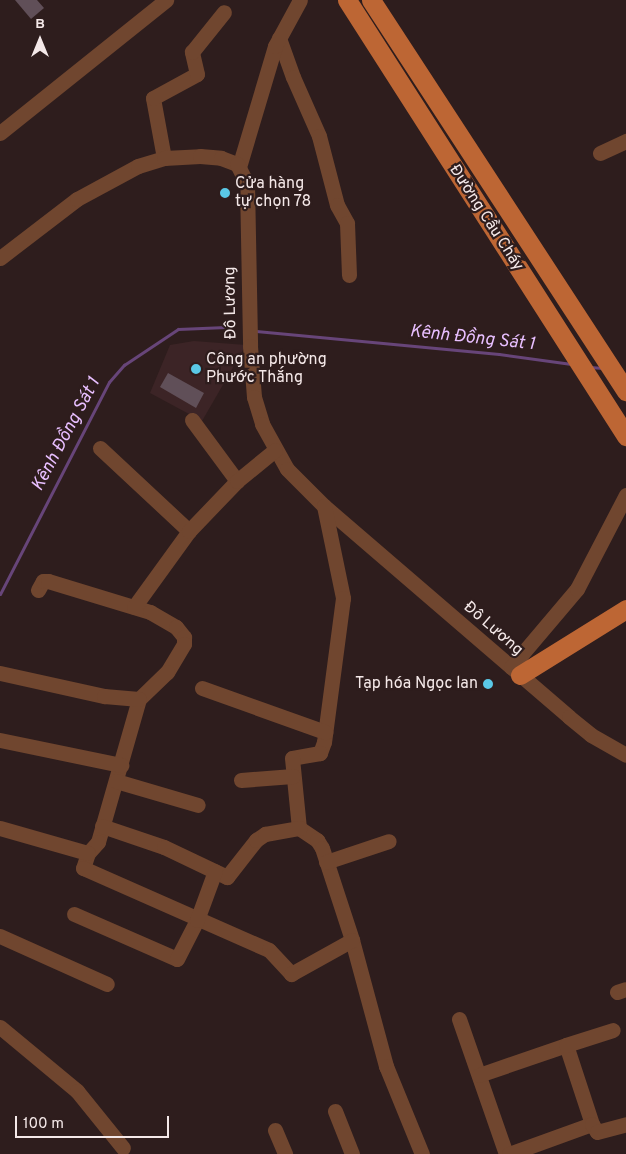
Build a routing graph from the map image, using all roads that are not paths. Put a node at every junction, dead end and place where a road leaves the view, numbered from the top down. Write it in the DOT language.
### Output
graph roads {
  1 [pos="166,0"];
  2 [pos="300,0"];
  3 [pos="347,0"];
  4 [pos="371,0"];
  5 [pos="224,12"];
  6 [pos="395,36"];
  7 [pos="280,38"];
  8 [pos="378,48"];
  9 [pos="0,133"];
  10 [pos="626,140"];
  11 [pos="600,153"];
  12 [pos="164,158"];
  13 [pos="239,167"];
  14 [pos="0,258"];
  15 [pos="349,276"];
  16 [pos="626,391"];
  17 [pos="192,420"];
  18 [pos="626,436"];
  19 [pos="100,448"];
  20 [pos="275,450"];
  21 [pos="237,481"];
  22 [pos="626,495"];
  23 [pos="324,506"];
  24 [pos="189,531"];
  25 [pos="38,590"];
  26 [pos="134,607"];
  27 [pos="626,608"];
  28 [pos="516,671"];
  29 [pos="0,672"];
  30 [pos="202,688"];
  31 [pos="139,699"];
  32 [pos="325,732"];
  33 [pos="0,740"];
  34 [pos="626,755"];
  35 [pos="121,765"];
  36 [pos="293,776"];
  37 [pos="242,780"];
  38 [pos="116,781"];
  39 [pos="198,805"];
  40 [pos="102,826"];
  41 [pos="0,828"];
  42 [pos="299,828"];
  43 [pos="388,841"];
  44 [pos="88,853"];
  45 [pos="326,862"];
  46 [pos="221,874"];
  47 [pos="74,914"];
  48 [pos="197,920"];
  49 [pos="0,936"];
  50 [pos="352,940"];
  51 [pos="107,984"];
  52 [pos="459,1018"];
  53 [pos="0,1028"];
  54 [pos="613,1030"];
  55 [pos="566,1045"];
  56 [pos="479,1075"];
  57 [pos="335,1111"];
  58 [pos="592,1124"];
  59 [pos="626,1124"];
  60 [pos="275,1130"];
  61 [pos="123,1148"];
  62 [pos="285,1154"];
  63 [pos="352,1154"];
  64 [pos="422,1154"];
  65 [pos="508,1154"];
  1 -- 9 [label="street"];
  2 -- 7 [label="street"];
  3 -- 8 [label="main road, Đường Cầu Cháy"];
  4 -- 6 [label="main road, Đường Cầu Cháy"];
  5 -- 12 [label="street"];
  6 -- 8 [label="main road"];
  6 -- 16 [label="main road, Đường Cầu Cháy"];
  7 -- 13 [label="street"];
  7 -- 15 [label="street"];
  8 -- 18 [label="main road, Đường Cầu Cháy"];
  10 -- 11 [label="street"];
  12 -- 13 [label="street"];
  12 -- 14 [label="street"];
  13 -- 20 [label="street, Đô Lương"];
  17 -- 21 [label="street"];
  19 -- 24 [label="street"];
  20 -- 21 [label="street"];
  20 -- 23 [label="street, Đô Lương"];
  21 -- 24 [label="street"];
  22 -- 28 [label="street"];
  23 -- 28 [label="street, Đô Lương"];
  23 -- 32 [label="street"];
  24 -- 26 [label="street"];
  25 -- 26 [label="street"];
  26 -- 31 [label="street"];
  27 -- 28 [label="main road"];
  28 -- 34 [label="street, Đô Lương"];
  29 -- 31 [label="street"];
  30 -- 32 [label="street"];
  31 -- 35 [label="street"];
  32 -- 36 [label="street"];
  33 -- 35 [label="street"];
  35 -- 38 [label="street"];
  36 -- 37 [label="street"];
  36 -- 42 [label="street"];
  38 -- 39 [label="street"];
  38 -- 40 [label="street"];
  40 -- 44 [label="street"];
  40 -- 46 [label="street"];
  41 -- 44 [label="street"];
  42 -- 45 [label="street"];
  42 -- 46 [label="street"];
  43 -- 45 [label="street"];
  44 -- 48 [label="street"];
  45 -- 50 [label="street"];
  46 -- 48 [label="street"];
  47 -- 48 [label="street"];
  48 -- 50 [label="street"];
  49 -- 51 [label="street"];
  50 -- 64 [label="street"];
  52 -- 56 [label="street"];
  53 -- 61 [label="street"];
  54 -- 55 [label="street"];
  55 -- 56 [label="street"];
  55 -- 58 [label="street"];
  56 -- 65 [label="street"];
  57 -- 63 [label="street"];
  58 -- 59 [label="street"];
  58 -- 65 [label="street"];
  60 -- 62 [label="street"];
}
